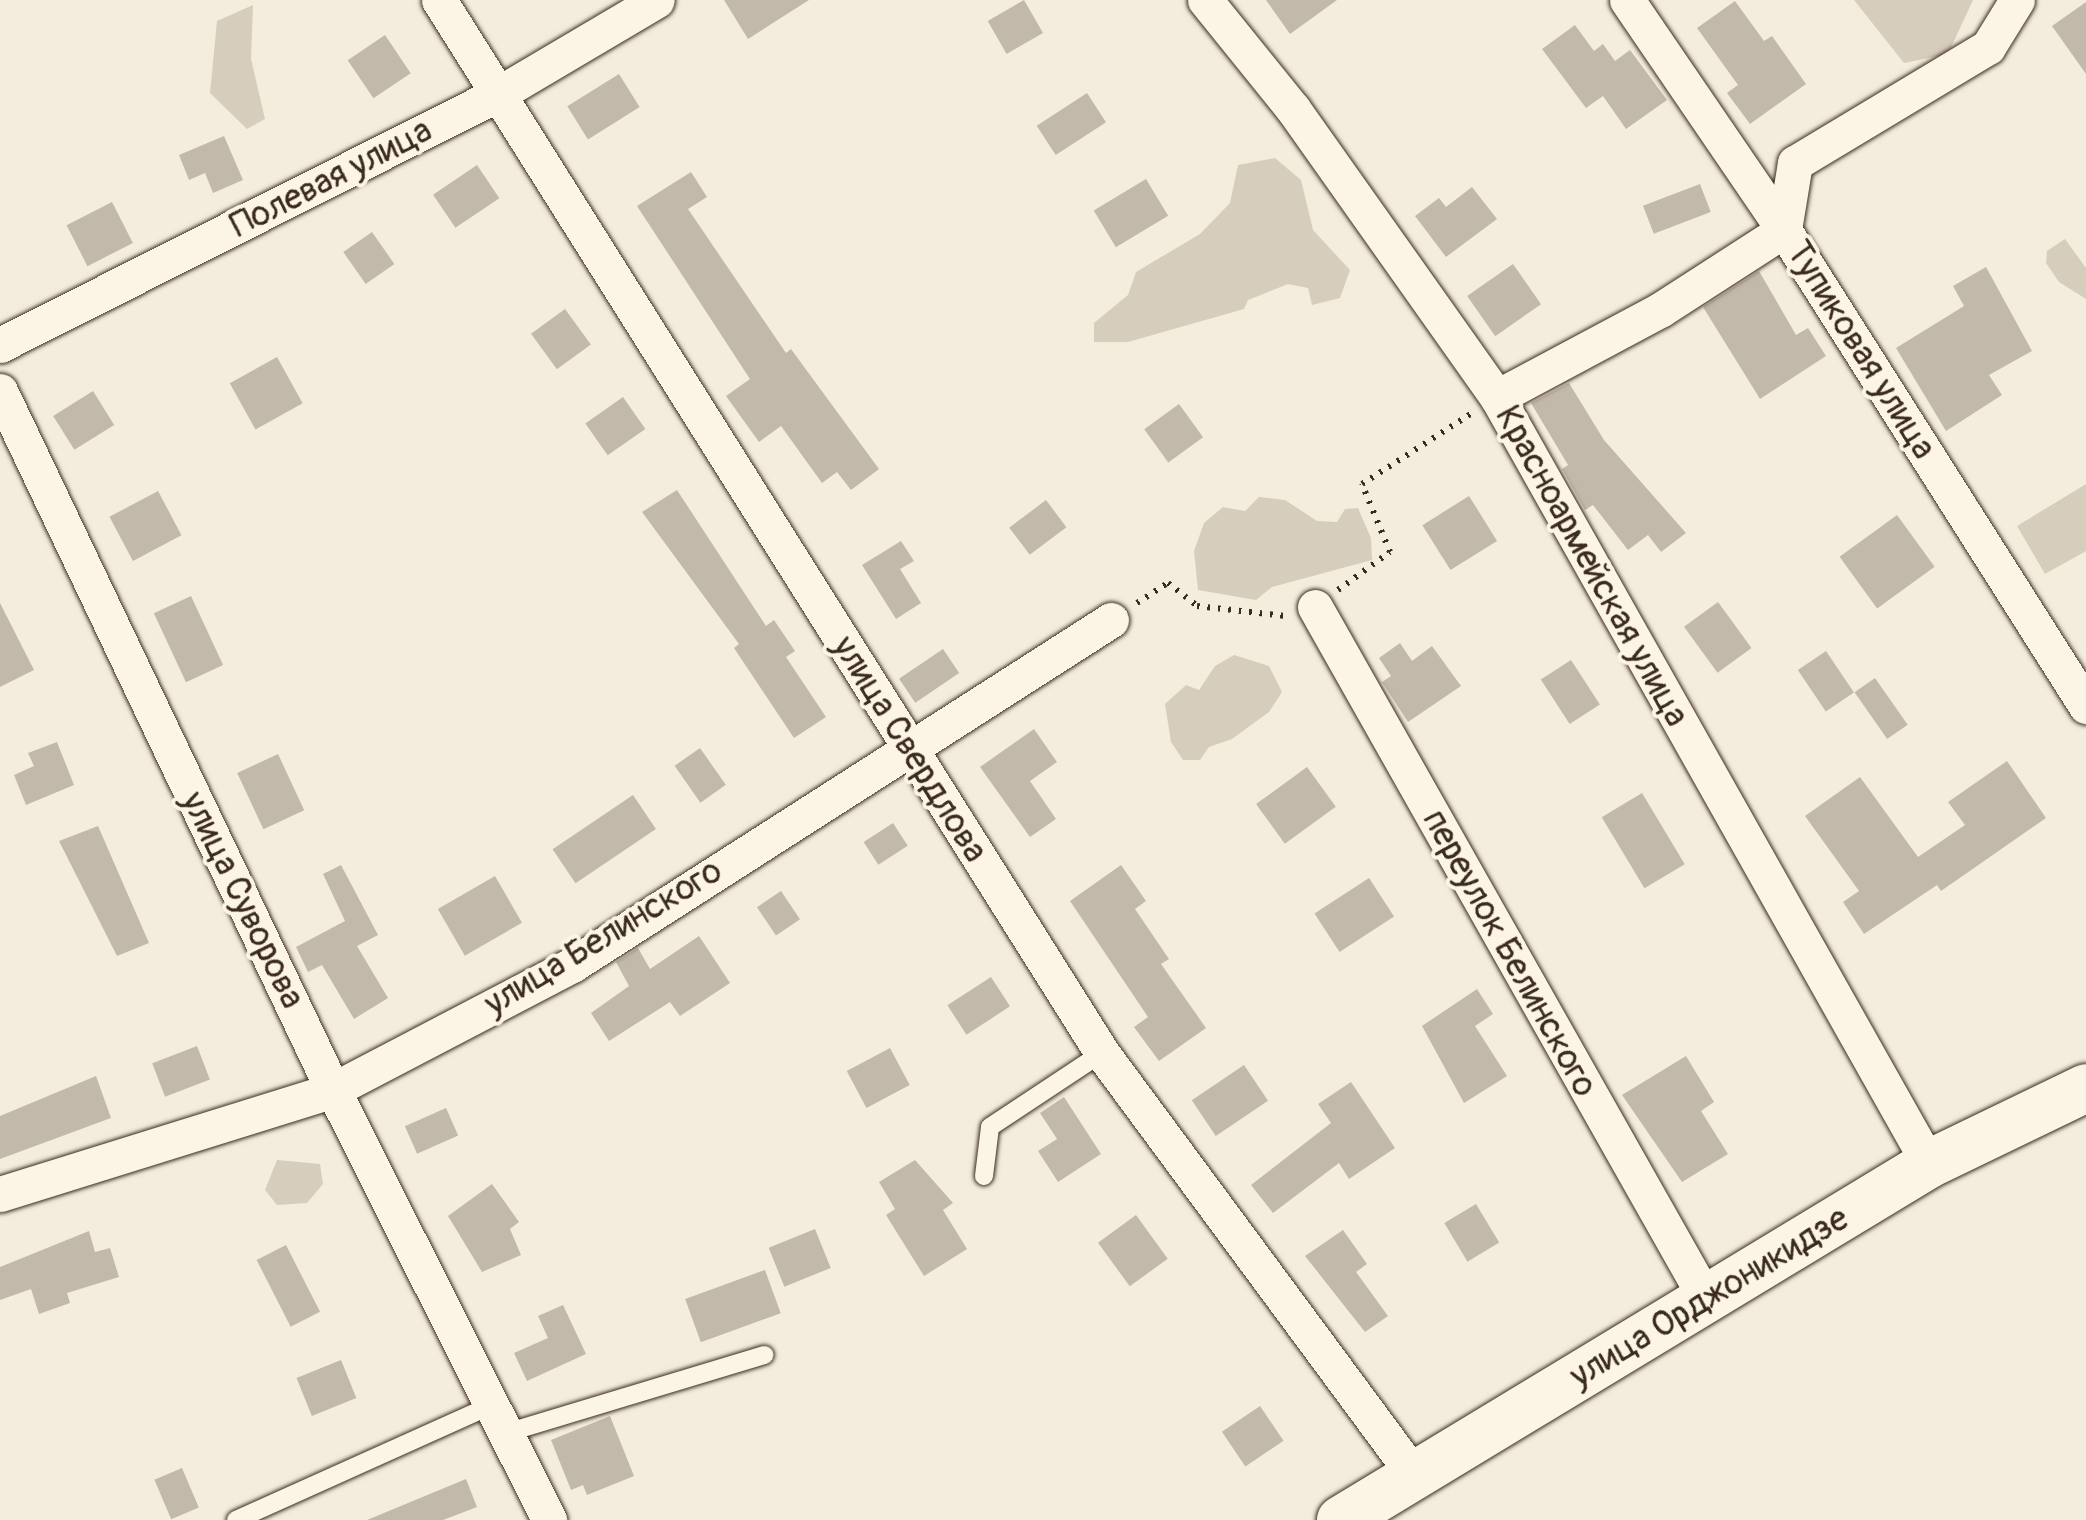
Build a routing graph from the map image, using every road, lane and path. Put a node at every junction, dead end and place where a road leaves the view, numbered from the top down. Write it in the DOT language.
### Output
graph roads {
  1 [pos="439,0"];
  2 [pos="657,0"];
  3 [pos="1205,0"];
  4 [pos="1628,0"];
  5 [pos="2017,0"];
  6 [pos="500,93"];
  7 [pos="1784,230"];
  8 [pos="0,345"];
  9 [pos="0,391"];
  10 [pos="1496,397"];
  11 [pos="1315,606"];
  12 [pos="1111,620"];
  13 [pos="2086,706"];
  14 [pos="910,748"];
  15 [pos="1102,1052"];
  16 [pos="2086,1088"];
  17 [pos="334,1090"];
  18 [pos="1929,1164"];
  19 [pos="984,1176"];
  20 [pos="0,1194"];
  21 [pos="1706,1299"];
  22 [pos="765,1355"];
  23 [pos="499,1419"];
  24 [pos="1414,1475"];
  25 [pos="236,1520"];
  26 [pos="550,1520"];
  27 [pos="1341,1520"];
  1 -- 6 [label="street, улица Свердлова"];
  2 -- 6 [label="street, Полевая улица"];
  3 -- 10 [label="street, Красноармейская улица"];
  4 -- 7 [label="street, Тупиковая улица"];
  5 -- 7 [label="street"];
  6 -- 8 [label="street, Полевая улица"];
  6 -- 14 [label="street, улица Свердлова"];
  7 -- 10 [label="street"];
  7 -- 13 [label="street, Тупиковая улица"];
  9 -- 17 [label="street, улица Суворова"];
  10 -- 11 [label="path"];
  10 -- 18 [label="street, Красноармейская улица"];
  11 -- 12 [label="path"];
  11 -- 21 [label="street, переулок Белинского"];
  12 -- 14 [label="street, улица Белинского"];
  14 -- 15 [label="street, улица Свердлова"];
  14 -- 17 [label="street, улица Белинского"];
  15 -- 19 [label="lane"];
  15 -- 24 [label="street, улица Свердлова"];
  16 -- 18 [label="main road, улица Орджоникидзе"];
  17 -- 20 [label="street, улица Белинского"];
  17 -- 23 [label="street, улица Суворова"];
  18 -- 21 [label="main road, улица Орджоникидзе"];
  21 -- 24 [label="main road, улица Орджоникидзе"];
  22 -- 23 [label="lane"];
  23 -- 25 [label="lane"];
  23 -- 26 [label="street, улица Суворова"];
  24 -- 27 [label="main road, улица Орджоникидзе"];
}
